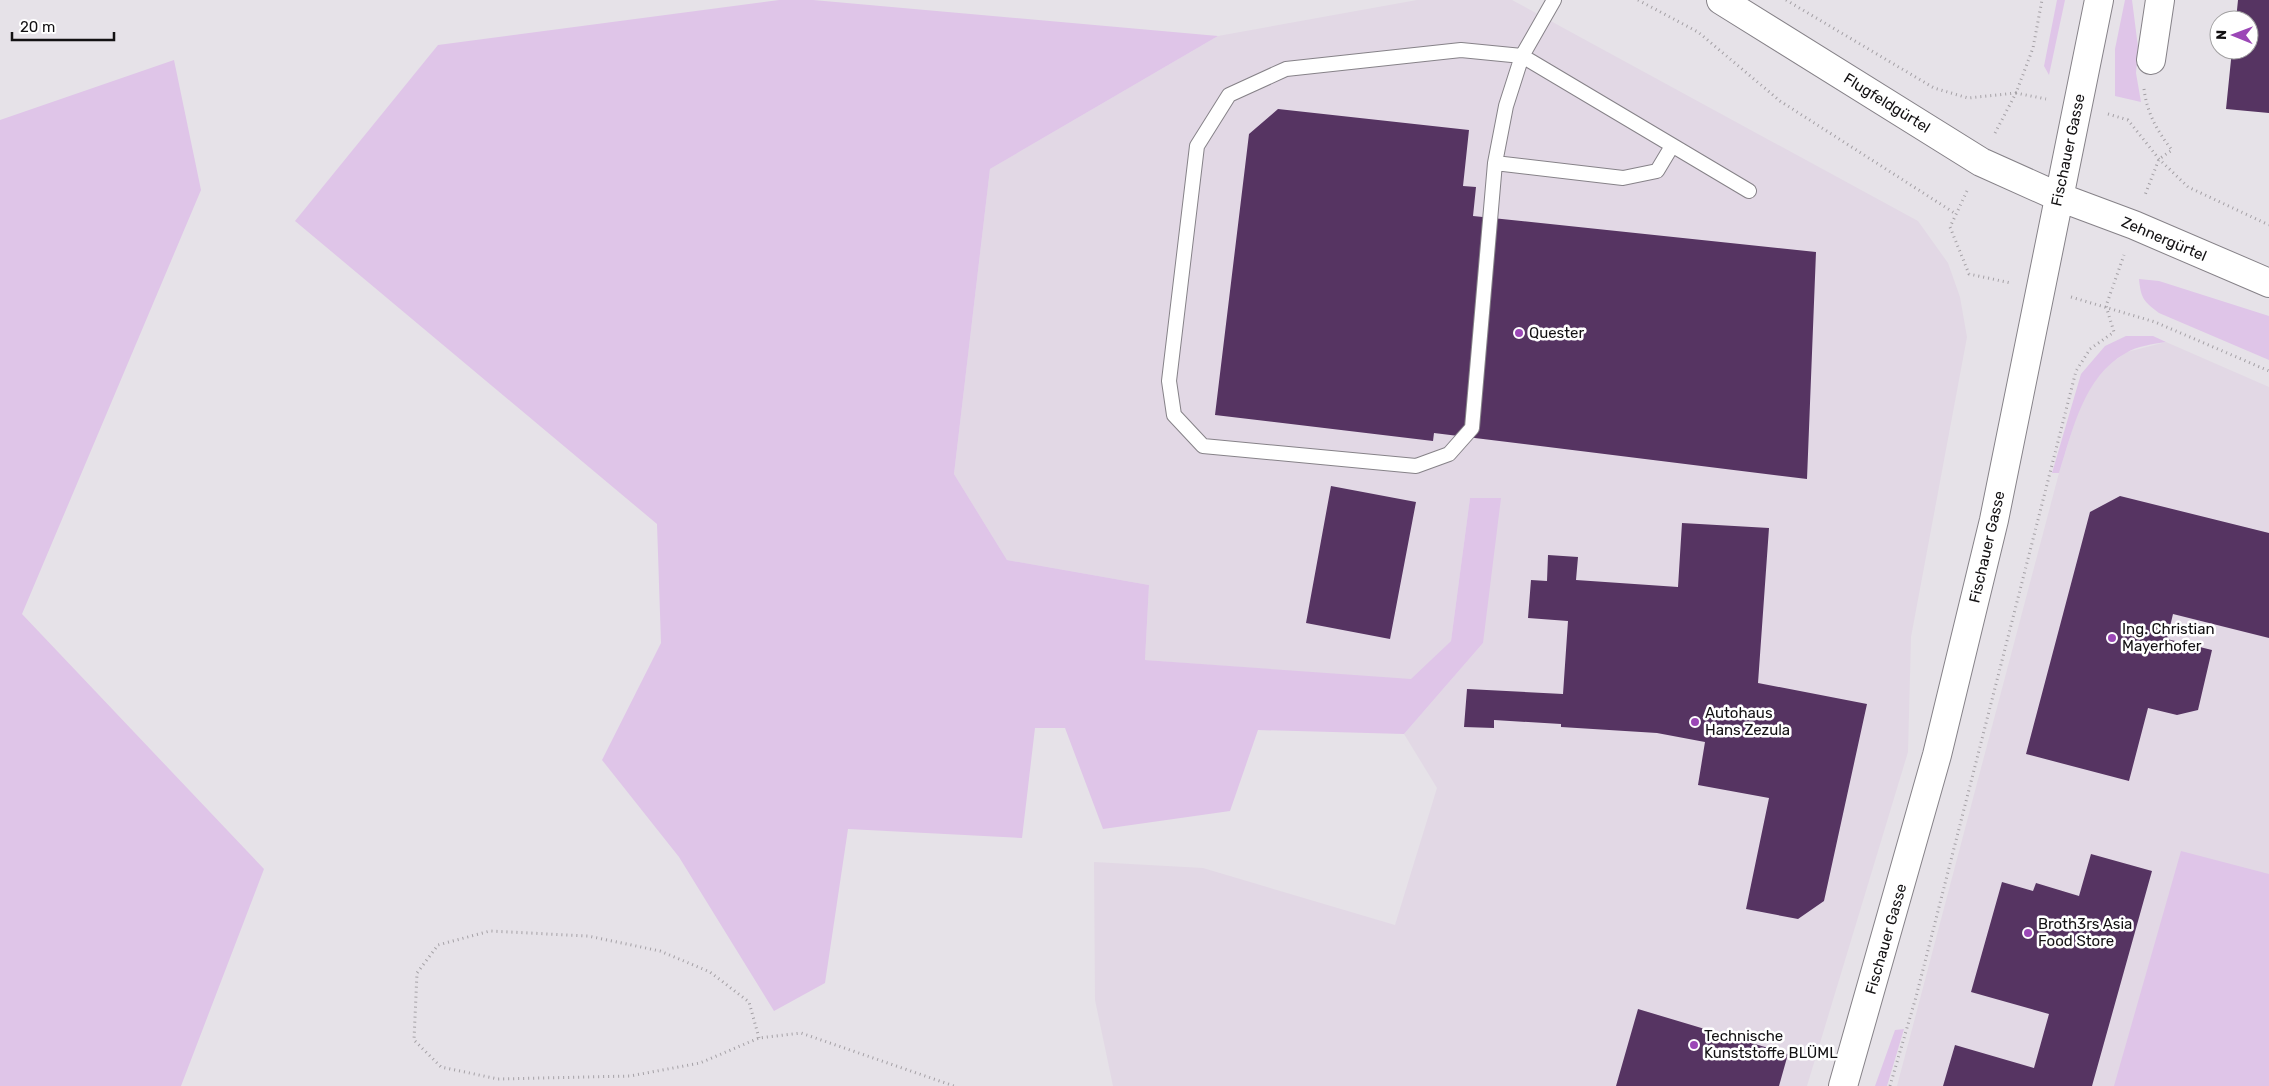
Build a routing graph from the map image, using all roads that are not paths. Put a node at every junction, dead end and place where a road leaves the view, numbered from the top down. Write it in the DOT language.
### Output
graph roads {
  1 [pos="1554,0"];
  2 [pos="1721,0"];
  3 [pos="2099,0"];
  4 [pos="2160,0"];
  5 [pos="1522,56"];
  6 [pos="2151,60"];
  7 [pos="1672,146"];
  8 [pos="1495,163"];
  9 [pos="1749,191"];
  10 [pos="2059,197"];
  11 [pos="2269,283"];
  12 [pos="1843,1086"];
  1 -- 5 [label="lane"];
  2 -- 10 [label="main road, Flugfeldgürtel"];
  3 -- 10 [label="main road, Fischauer Gasse"];
  4 -- 6 [label="main road"];
  5 -- 7 [label="lane"];
  5 -- 8 [label="lane"];
  5 -- 8 [label="lane"];
  7 -- 8 [label="lane"];
  7 -- 9 [label="lane"];
  10 -- 11 [label="main road, Zehnergürtel"];
  10 -- 12 [label="main road, Fischauer Gasse"];
}
